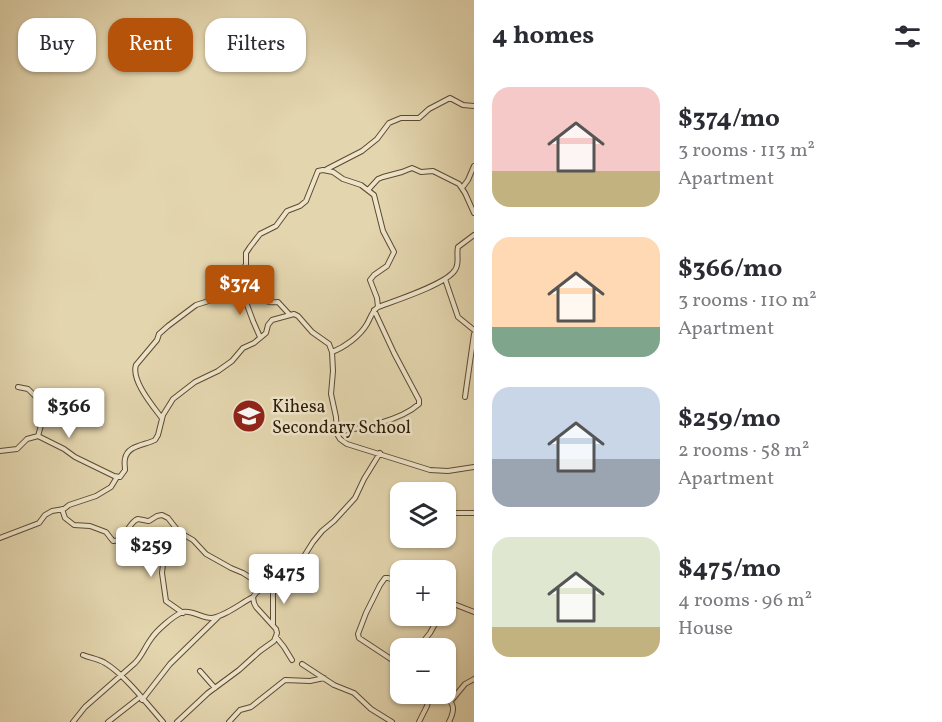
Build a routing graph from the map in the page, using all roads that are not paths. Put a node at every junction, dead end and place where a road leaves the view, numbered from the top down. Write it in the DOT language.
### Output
graph roads {
  1 [pos="474,106"];
  2 [pos="474,166"];
  3 [pos="325,170"];
  4 [pos="462,188"];
  5 [pos="368,190"];
  6 [pos="474,213"];
  7 [pos="474,235"];
  8 [pos="445,279"];
  9 [pos="239,285"];
  10 [pos="376,308"];
  11 [pos="290,315"];
  12 [pos="474,330"];
  13 [pos="474,334"];
  14 [pos="261,337"];
  15 [pos="332,352"];
  16 [pos="18,387"];
  17 [pos="465,397"];
  18 [pos="161,418"];
  19 [pos="337,432"];
  20 [pos="38,436"];
  21 [pos="0,451"];
  22 [pos="380,453"];
  23 [pos="474,467"];
  24 [pos="117,477"];
  25 [pos="62,509"];
  26 [pos="456,513"];
  27 [pos="474,513"];
  28 [pos="180,532"];
  29 [pos="0,538"];
  30 [pos="390,579"];
  31 [pos="278,581"];
  32 [pos="262,587"];
  33 [pos="253,597"];
  34 [pos="456,606"];
  35 [pos="474,612"];
  36 [pos="183,613"];
  37 [pos="219,616"];
  38 [pos="273,625"];
  39 [pos="276,637"];
  40 [pos="83,656"];
  41 [pos="390,658"];
  42 [pos="292,660"];
  43 [pos="302,664"];
  44 [pos="200,672"];
  45 [pos="121,676"];
  46 [pos="324,678"];
  47 [pos="474,679"];
  48 [pos="215,688"];
  49 [pos="456,695"];
  50 [pos="141,698"];
  51 [pos="427,704"];
  52 [pos="452,704"];
  53 [pos="73,722"];
  54 [pos="108,722"];
  55 [pos="163,722"];
  56 [pos="177,722"];
  57 [pos="230,722"];
  58 [pos="392,722"];
  59 [pos="419,722"];
  60 [pos="449,722"];
  1 -- 3 [label="street"];
  2 -- 4 [label="street"];
  3 -- 5 [label="street"];
  3 -- 9 [label="street"];
  4 -- 5 [label="street"];
  4 -- 6 [label="street"];
  5 -- 10 [label="street"];
  7 -- 8 [label="street"];
  8 -- 10 [label="street"];
  8 -- 12 [label="street"];
  9 -- 11 [label="street"];
  9 -- 14 [label="street"];
  9 -- 18 [label="street"];
  10 -- 15 [label="street"];
  10 -- 19 [label="street"];
  11 -- 14 [label="street"];
  11 -- 15 [label="street"];
  13 -- 17 [label="street"];
  14 -- 18 [label="street"];
  15 -- 19 [label="street"];
  16 -- 20 [label="street"];
  18 -- 24 [label="street"];
  19 -- 22 [label="street"];
  20 -- 21 [label="street"];
  20 -- 24 [label="street"];
  22 -- 23 [label="street"];
  22 -- 31 [label="street"];
  24 -- 25 [label="street"];
  25 -- 28 [label="street"];
  25 -- 29 [label="street"];
  26 -- 27 [label="street"];
  28 -- 32 [label="street"];
  28 -- 36 [label="street"];
  30 -- 41 [label="street"];
  31 -- 32 [label="street"];
  31 -- 38 [label="street"];
  32 -- 33 [label="street"];
  33 -- 37 [label="street"];
  33 -- 38 [label="street"];
  34 -- 35 [label="street"];
  36 -- 37 [label="street"];
  36 -- 45 [label="street"];
  37 -- 50 [label="street"];
  38 -- 39 [label="street"];
  39 -- 42 [label="street"];
  39 -- 48 [label="street"];
  40 -- 45 [label="street"];
  43 -- 46 [label="street"];
  44 -- 48 [label="street"];
  45 -- 50 [label="street"];
  45 -- 53 [label="street"];
  46 -- 57 [label="street"];
  46 -- 58 [label="street"];
  47 -- 49 [label="street"];
  48 -- 56 [label="street"];
  50 -- 54 [label="street"];
  50 -- 55 [label="street"];
  51 -- 59 [label="street"];
  52 -- 60 [label="street"];
}
